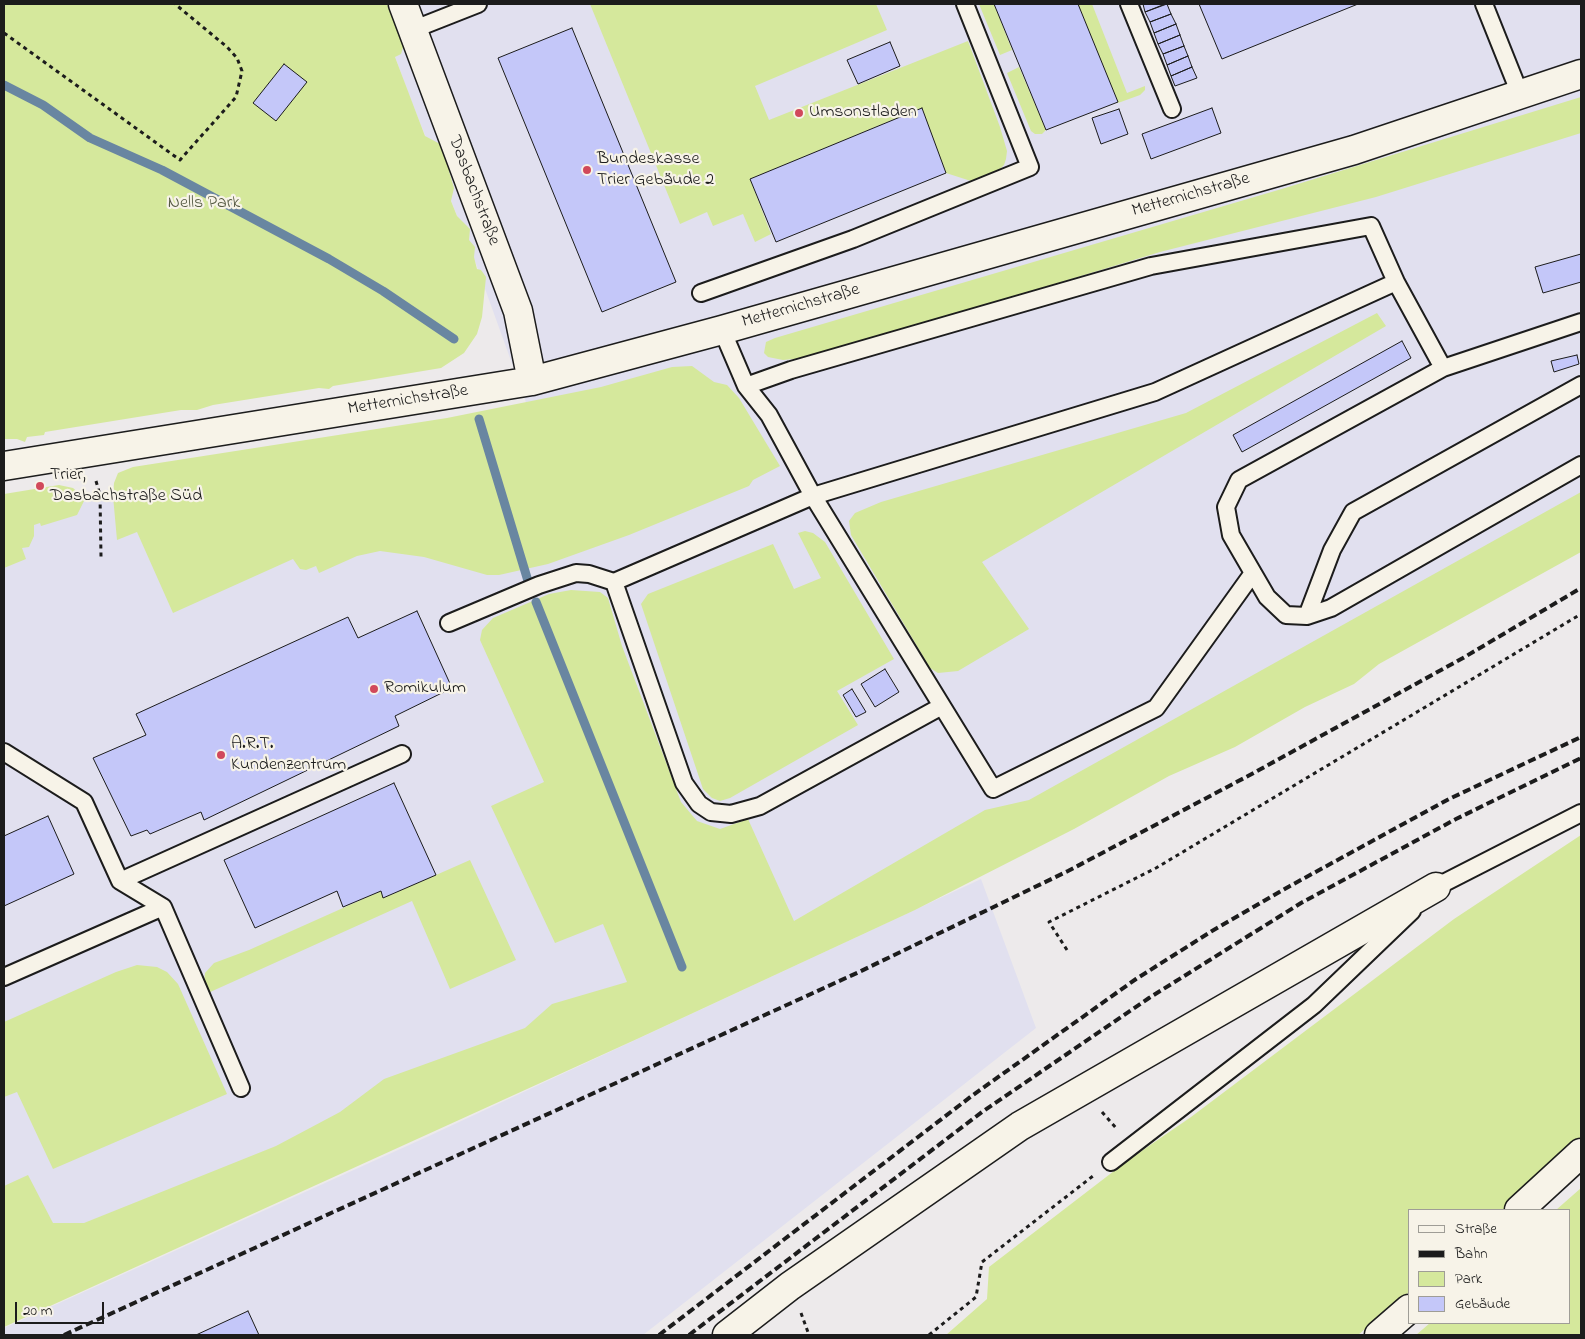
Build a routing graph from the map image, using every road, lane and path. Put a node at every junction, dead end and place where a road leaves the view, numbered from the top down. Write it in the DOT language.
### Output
graph roads {
  1 [pos="175,4"];
  2 [pos="403,4"];
  3 [pos="478,4"];
  4 [pos="965,4"];
  5 [pos="1130,4"];
  6 [pos="1484,4"];
  7 [pos="412,30"];
  8 [pos="4,33"];
  9 [pos="1581,74"];
  10 [pos="1520,94"];
  11 [pos="1172,109"];
  12 [pos="1396,282"];
  13 [pos="701,293"];
  14 [pos="1581,322"];
  15 [pos="722,330"];
  16 [pos="1444,368"];
  17 [pos="532,381"];
  18 [pos="1581,385"];
  19 [pos="746,386"];
  20 [pos="1581,465"];
  21 [pos="4,466"];
  22 [pos="93,474"];
  23 [pos="813,496"];
  24 [pos="101,557"];
  25 [pos="1253,574"];
  26 [pos="614,582"];
  27 [pos="1581,614"];
  28 [pos="1307,616"];
  29 [pos="450,622"];
  30 [pos="942,706"];
  31 [pos="4,752"];
  32 [pos="402,754"];
  33 [pos="1581,814"];
  34 [pos="120,881"];
  35 [pos="1436,888"];
  36 [pos="163,907"];
  37 [pos="1067,950"];
  38 [pos="4,977"];
  39 [pos="241,1088"];
  40 [pos="1083,1090"];
  41 [pos="1132,1146"];
  42 [pos="1581,1153"];
  43 [pos="1111,1162"];
  44 [pos="1520,1209"];
  45 [pos="1408,1310"];
  46 [pos="727,1335"];
  47 [pos="929,1335"];
  48 [pos="1379,1335"];
  1 -- 8 [label="path"];
  2 -- 7 [label="street, Dasbachstraße"];
  3 -- 7 [label="lane"];
  4 -- 13 [label="lane"];
  5 -- 11 [label="lane"];
  6 -- 10 [label="lane"];
  7 -- 17 [label="street, Dasbachstraße"];
  9 -- 10 [label="street, Metternichstraße"];
  10 -- 15 [label="street, Metternichstraße"];
  12 -- 16 [label="lane"];
  12 -- 19 [label="lane"];
  12 -- 23 [label="lane"];
  14 -- 16 [label="lane"];
  15 -- 17 [label="street, Metternichstraße"];
  15 -- 19 [label="lane"];
  16 -- 25 [label="lane"];
  17 -- 21 [label="street, Metternichstraße"];
  18 -- 28 [label="lane"];
  19 -- 23 [label="lane"];
  20 -- 28 [label="lane"];
  22 -- 24 [label="path"];
  23 -- 26 [label="lane"];
  23 -- 30 [label="lane"];
  25 -- 28 [label="lane"];
  25 -- 30 [label="lane"];
  26 -- 29 [label="lane"];
  26 -- 30 [label="lane"];
  27 -- 37 [label="path"];
  31 -- 34 [label="lane"];
  32 -- 34 [label="lane"];
  33 -- 35 [label="lane"];
  34 -- 36 [label="lane"];
  35 -- 40 [label="street"];
  35 -- 41 [label="lane"];
  36 -- 38 [label="lane"];
  36 -- 39 [label="lane"];
  40 -- 41 [label="path"];
  40 -- 46 [label="street"];
  41 -- 43 [label="lane"];
  42 -- 44 [label="street"];
  43 -- 47 [label="path"];
  45 -- 48 [label="street"];
}
